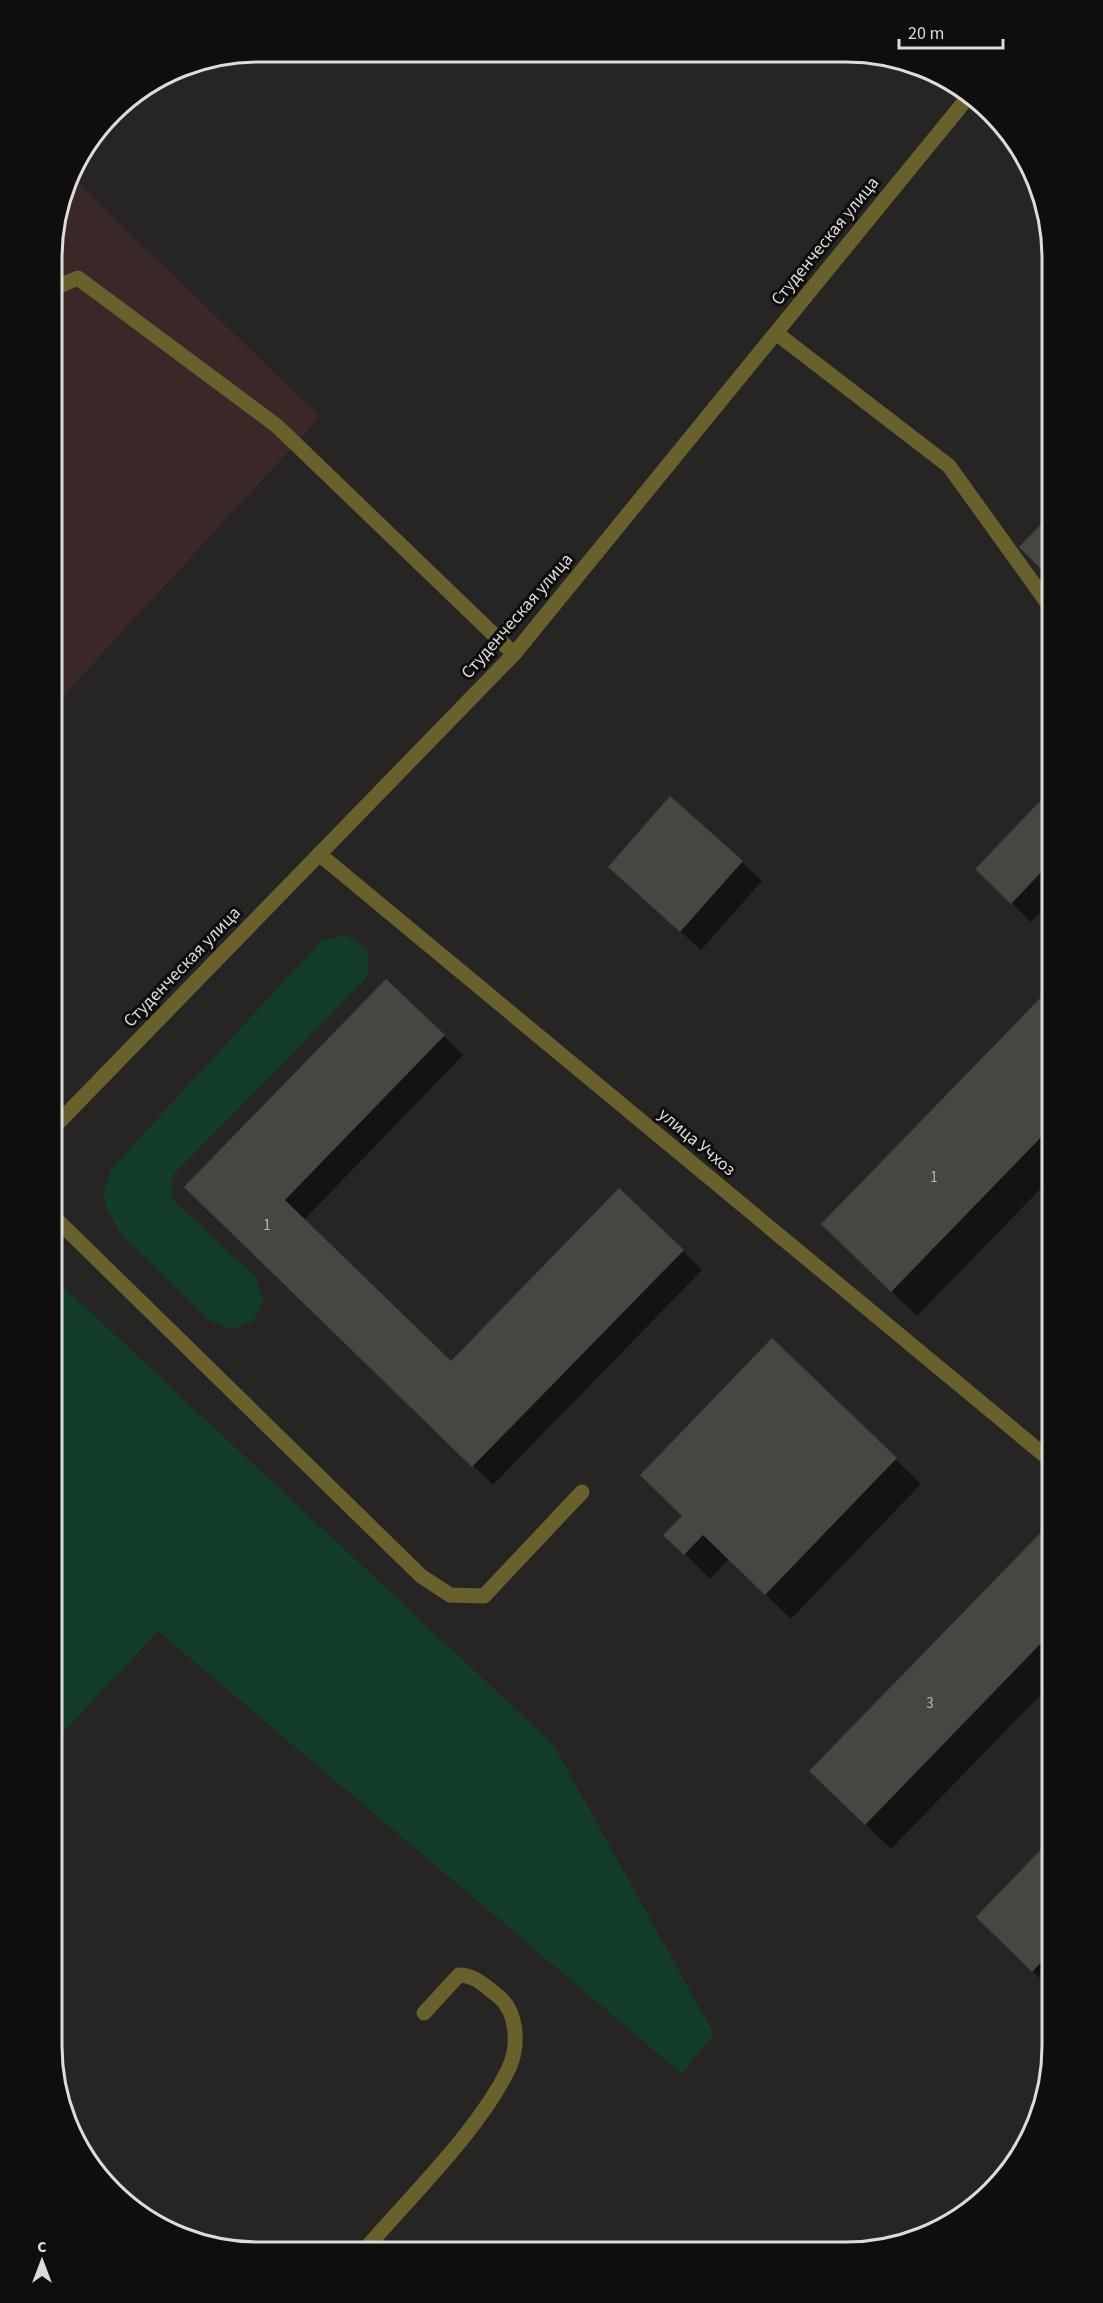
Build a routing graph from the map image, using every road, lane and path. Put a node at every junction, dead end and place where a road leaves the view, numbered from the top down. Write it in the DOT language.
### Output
graph roads {
  1 [pos="964,102"];
  2 [pos="62,285"];
  3 [pos="776,333"];
  4 [pos="1042,596"];
  5 [pos="514,654"];
  6 [pos="319,854"];
  7 [pos="62,1118"];
  8 [pos="62,1225"];
  9 [pos="1041,1453"];
  10 [pos="582,1492"];
  11 [pos="424,2013"];
  12 [pos="371,2242"];
  1 -- 3 [label="street, Студенческая улица"];
  2 -- 5 [label="street"];
  3 -- 4 [label="street"];
  3 -- 5 [label="street, Студенческая улица"];
  5 -- 6 [label="street, Студенческая улица"];
  6 -- 7 [label="street, Студенческая улица"];
  6 -- 9 [label="street, улица Учхоз"];
  8 -- 10 [label="street"];
  11 -- 12 [label="street"];
}
